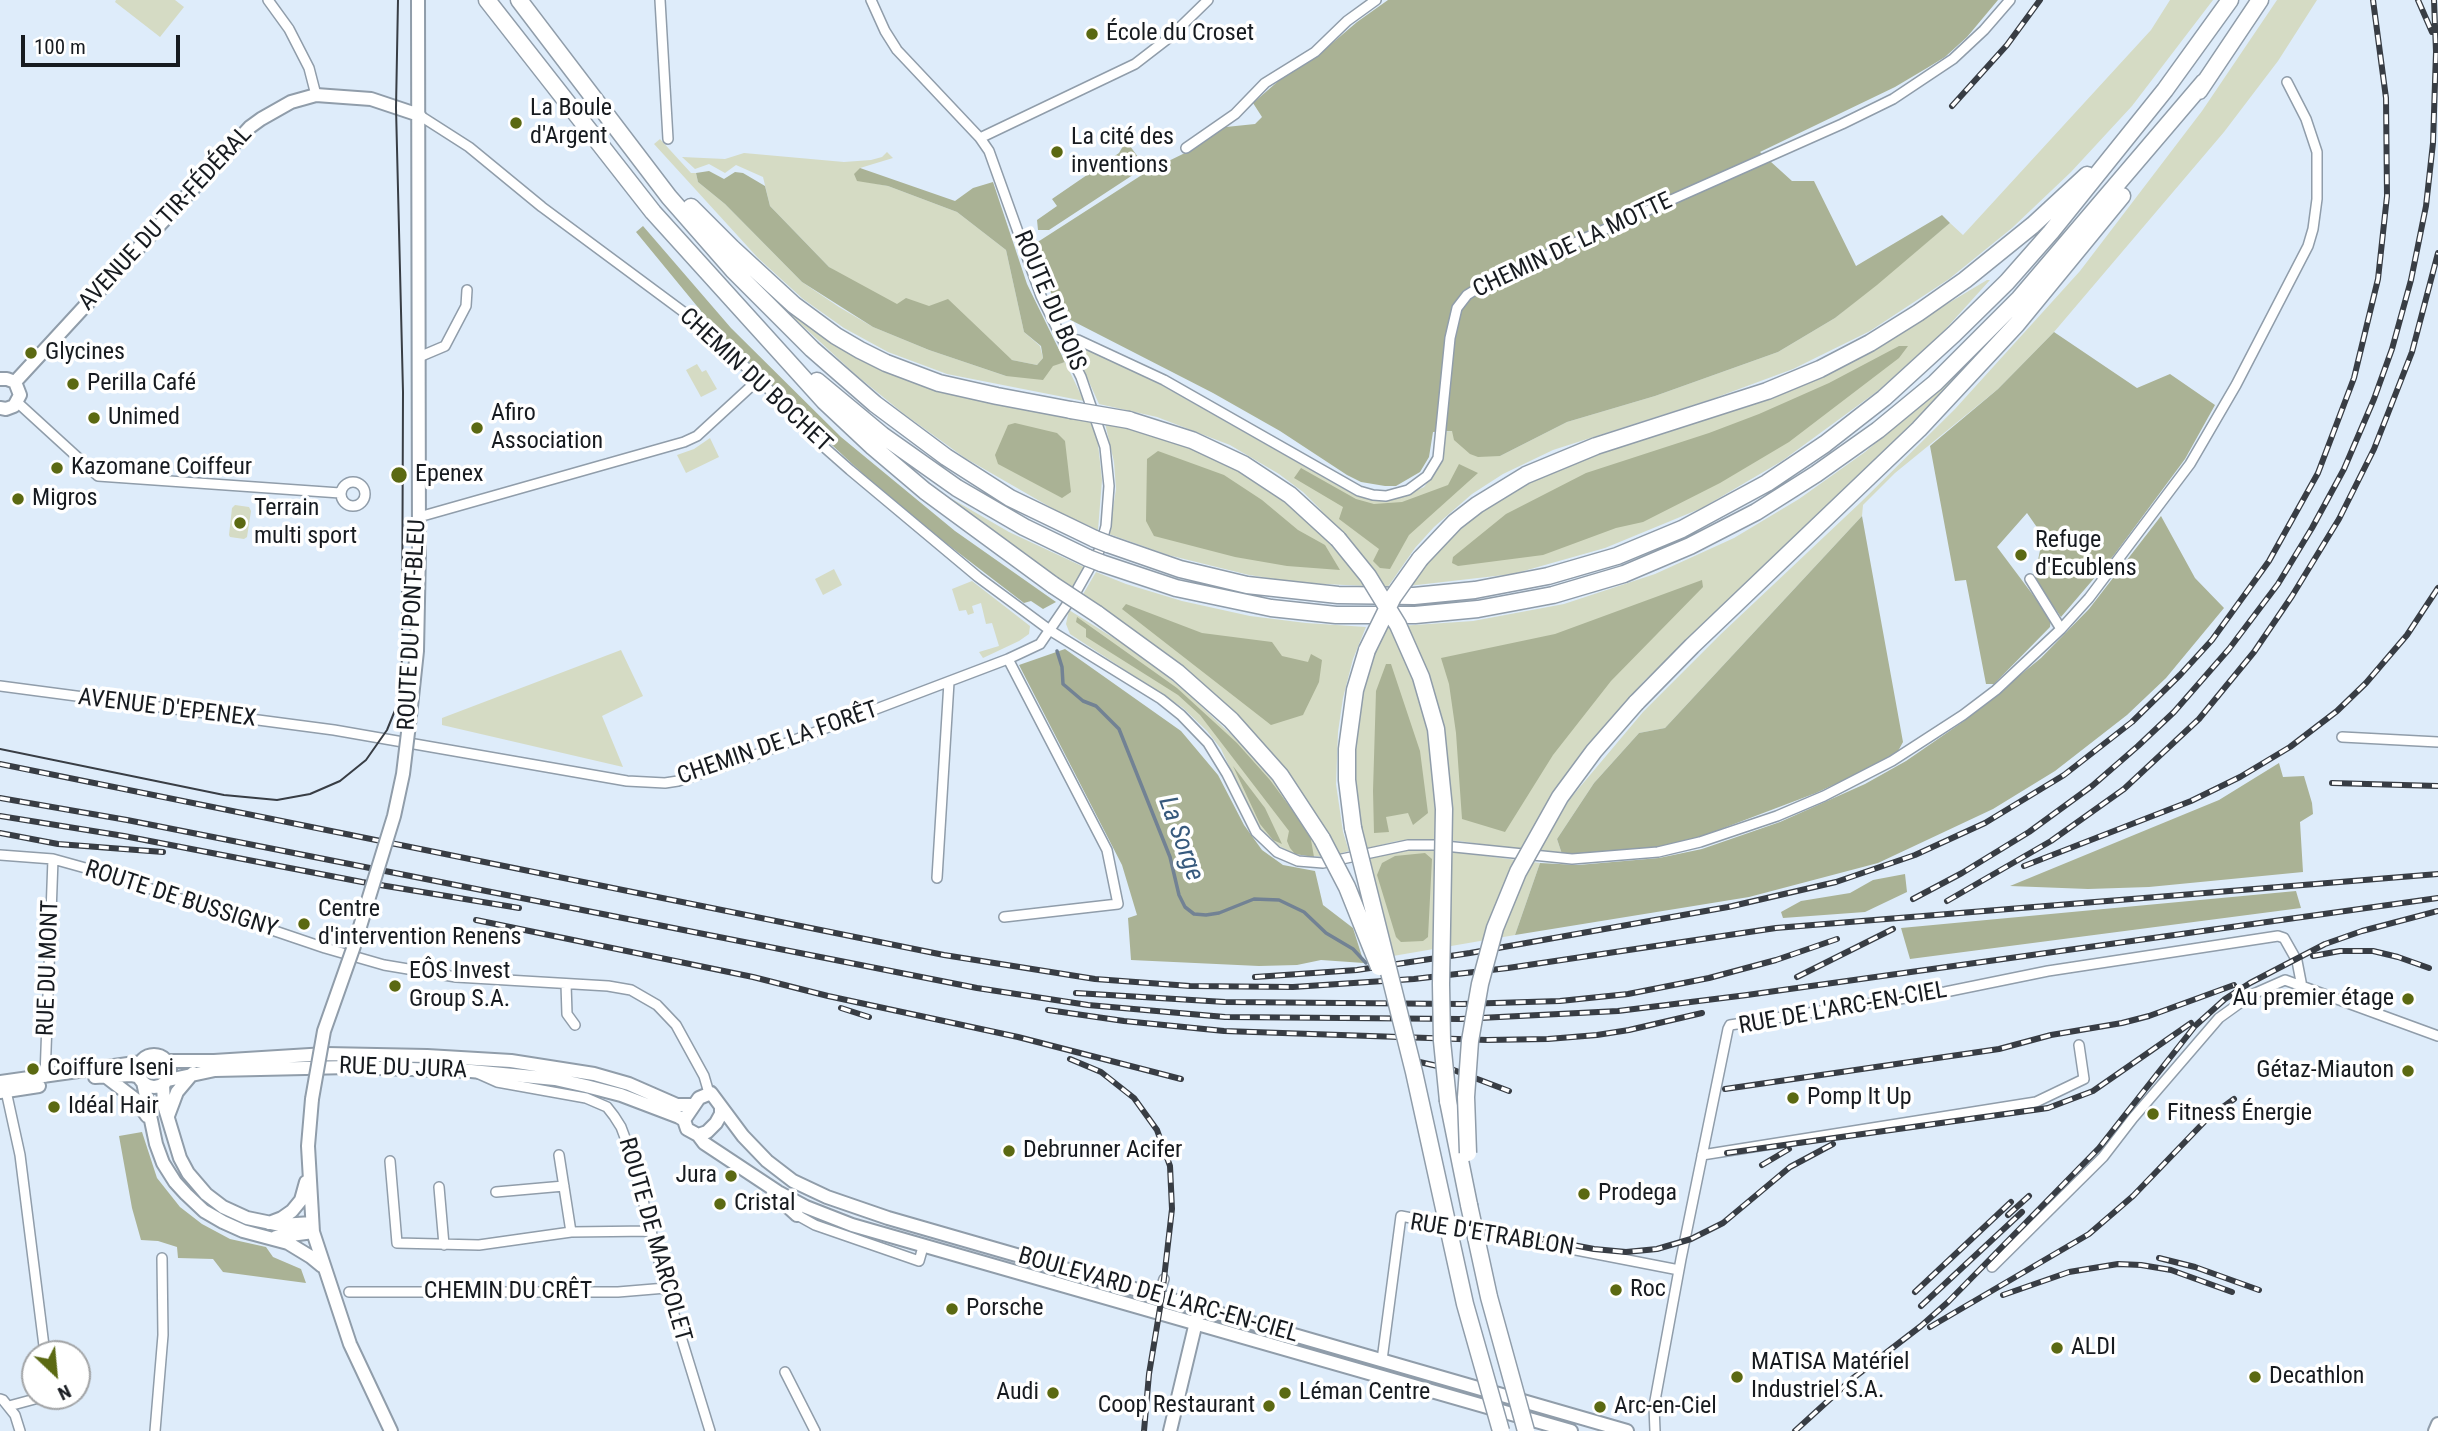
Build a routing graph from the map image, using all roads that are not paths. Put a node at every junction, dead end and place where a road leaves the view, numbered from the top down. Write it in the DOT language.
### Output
graph roads {
  1 [pos="268,0"];
  2 [pos="418,0"];
  3 [pos="487,0"];
  4 [pos="519,0"];
  5 [pos="660,0"];
  6 [pos="872,0"];
  7 [pos="1208,0"];
  8 [pos="1376,0"];
  9 [pos="2010,0"];
  10 [pos="2230,0"];
  11 [pos="2260,0"];
  12 [pos="547,37"];
  13 [pos="2204,82"];
  14 [pos="2287,82"];
  15 [pos="316,95"];
  16 [pos="419,115"];
  17 [pos="2132,132"];
  18 [pos="980,138"];
  19 [pos="668,139"];
  20 [pos="1186,148"];
  21 [pos="467,290"];
  22 [pos="753,323"];
  23 [pos="1062,338"];
  24 [pos="419,357"];
  25 [pos="0,379"];
  26 [pos="759,379"];
  27 [pos="15,382"];
  28 [pos="17,402"];
  29 [pos="0,408"];
  30 [pos="340,493"];
  31 [pos="419,517"];
  32 [pos="2030,579"];
  33 [pos="2061,629"];
  34 [pos="1051,631"];
  35 [pos="1008,659"];
  36 [pos="949,682"];
  37 [pos="0,686"];
  38 [pos="334,730"];
  39 [pos="2342,737"];
  40 [pos="2438,742"];
  41 [pos="0,855"];
  42 [pos="53,859"];
  43 [pos="937,878"];
  44 [pos="1004,917"];
  45 [pos="566,984"];
  46 [pos="2302,987"];
  47 [pos="575,1025"];
  48 [pos="1402,1026"];
  49 [pos="2438,1036"];
  50 [pos="2079,1045"];
  51 [pos="166,1060"];
  52 [pos="142,1062"];
  53 [pos="471,1071"];
  54 [pos="193,1073"];
  55 [pos="104,1076"];
  56 [pos="45,1077"];
  57 [pos="141,1080"];
  58 [pos="165,1082"];
  59 [pos="2,1088"];
  60 [pos="709,1093"];
  61 [pos="692,1105"];
  62 [pos="721,1107"];
  63 [pos="168,1116"];
  64 [pos="149,1119"];
  65 [pos="684,1120"];
  66 [pos="698,1135"];
  67 [pos="559,1154"];
  68 [pos="1702,1155"];
  69 [pos="390,1161"];
  70 [pos="309,1171"];
  71 [pos="754,1176"];
  72 [pos="564,1186"];
  73 [pos="439,1187"];
  74 [pos="496,1192"];
  75 [pos="1469,1205"];
  76 [pos="797,1215"];
  77 [pos="269,1223"];
  78 [pos="313,1228"];
  79 [pos="651,1231"];
  80 [pos="571,1232"];
  81 [pos="271,1238"];
  82 [pos="444,1245"];
  83 [pos="923,1247"];
  84 [pos="162,1258"];
  85 [pos="323,1267"];
  86 [pos="1992,1267"];
  87 [pos="1679,1270"];
  88 [pos="1164,1279"];
  89 [pos="666,1288"];
  90 [pos="349,1292"];
  91 [pos="1159,1295"];
  92 [pos="1200,1307"];
  93 [pos="1196,1323"];
  94 [pos="43,1340"];
  95 [pos="1382,1360"];
  96 [pos="785,1372"];
  97 [pos="0,1399"];
  98 [pos="21,1403"];
  99 [pos="9,1406"];
  100 [pos="2438,1424"];
  101 [pos="20,1431"];
  102 [pos="155,1431"];
  103 [pos="391,1431"];
  104 [pos="709,1431"];
  105 [pos="815,1431"];
  106 [pos="1170,1431"];
  107 [pos="1501,1431"];
  108 [pos="1526,1431"];
  109 [pos="1571,1431"];
  110 [pos="1627,1431"];
  111 [pos="1655,1431"];
  112 [pos="2435,1431"];
  1 -- 15 [label="street"];
  2 -- 16 [label="main road, ROUTE DU PONT-BLEU"];
  3 -- 22 [label="highway"];
  4 -- 12 [label="highway"];
  5 -- 19 [label="street"];
  6 -- 18 [label="street, ROUTE DU BOIS"];
  7 -- 18 [label="street"];
  8 -- 20 [label="street"];
  9 -- 23 [label="street, CHEMIN DE LA MOTTE"];
  10 -- 17 [label="highway"];
  11 -- 13 [label="highway"];
  12 -- 17 [label="highway"];
  12 -- 75 [label="highway, bridge"];
  13 -- 22 [label="highway"];
  13 -- 75 [label="highway, bridge"];
  14 -- 33 [label="street, CHEMIN DU BOCHET"];
  15 -- 16 [label="main road, AVENUE DU TIR-FÉDÉRAL"];
  15 -- 27 [label="main road, AVENUE DU TIR-FÉDÉRAL"];
  16 -- 24 [label="main road, ROUTE DU PONT-BLEU"];
  16 -- 26 [label="street, CHEMIN DU BOCHET"];
  17 -- 48 [label="highway, bridge"];
  18 -- 23 [label="street, ROUTE DU BOIS"];
  21 -- 24 [label="street"];
  22 -- 48 [label="highway, bridge"];
  23 -- 34 [label="street, ROUTE DU BOIS"];
  24 -- 31 [label="main road, ROUTE DU PONT-BLEU"];
  25 -- 27 [label="main road"];
  26 -- 31 [label="street"];
  26 -- 34 [label="street, CHEMIN DU BOCHET"];
  27 -- 28 [label="main road"];
  28 -- 29 [label="main road"];
  28 -- 30 [label="street"];
  31 -- 70 [label="main road, ROUTE DU PONT-BLEU, bridge"];
  32 -- 33 [label="street"];
  33 -- 34 [label="street, CHEMIN DU BOCHET"];
  34 -- 35 [label="street, CHEMIN DE LA FORÊT"];
  35 -- 36 [label="street, CHEMIN DE LA FORÊT"];
  35 -- 44 [label="street"];
  36 -- 38 [label="street, CHEMIN DE LA FORÊT"];
  36 -- 43 [label="street"];
  37 -- 38 [label="street, AVENUE D'EPENEX"];
  39 -- 40 [label="street"];
  41 -- 42 [label="street, ROUTE DE BUSSIGNY"];
  42 -- 45 [label="street, ROUTE DE BUSSIGNY"];
  42 -- 56 [label="street, RUE DU MONT"];
  45 -- 47 [label="street"];
  45 -- 60 [label="street, ROUTE DE BUSSIGNY"];
  46 -- 49 [label="street"];
  46 -- 68 [label="street, RUE DE L'ARC-EN-CIEL"];
  46 -- 86 [label="street"];
  48 -- 107 [label="highway, bridge"];
  50 -- 68 [label="street"];
  51 -- 52 [label="main road"];
  51 -- 58 [label="main road"];
  51 -- 61 [label="main road"];
  52 -- 56 [label="main road"];
  52 -- 57 [label="main road"];
  53 -- 54 [label="main road, RUE DU JURA"];
  53 -- 65 [label="main road, RUE DU JURA"];
  53 -- 79 [label="street, ROUTE DE MARCOLET"];
  54 -- 58 [label="main road, RUE DU JURA"];
  54 -- 63 [label="main road"];
  55 -- 57 [label="main road"];
  55 -- 59 [label="main road"];
  55 -- 64 [label="main road"];
  56 -- 59 [label="main road"];
  57 -- 58 [label="main road"];
  57 -- 64 [label="main road"];
  58 -- 63 [label="main road"];
  59 -- 94 [label="street"];
  60 -- 61 [label="main road"];
  60 -- 62 [label="main road, ROUTE DE BUSSIGNY"];
  61 -- 65 [label="main road"];
  62 -- 66 [label="main road"];
  62 -- 91 [label="main road, BOULEVARD DE L'ARC-EN-CIEL"];
  63 -- 77 [label="main road"];
  64 -- 81 [label="main road"];
  65 -- 66 [label="main road"];
  66 -- 71 [label="main road, BOULEVARD DE L'ARC-EN-CIEL"];
  67 -- 72 [label="street"];
  68 -- 87 [label="street"];
  69 -- 82 [label="street"];
  70 -- 77 [label="main road"];
  70 -- 78 [label="main road, ROUTE DU PONT-BLEU"];
  71 -- 76 [label="main road"];
  71 -- 83 [label="main road, BOULEVARD DE L'ARC-EN-CIEL"];
  72 -- 74 [label="street"];
  72 -- 80 [label="street"];
  73 -- 82 [label="street"];
  75 -- 108 [label="highway, bridge"];
  76 -- 83 [label="street"];
  77 -- 78 [label="main road"];
  78 -- 81 [label="main road"];
  78 -- 85 [label="main road, ROUTE DU PONT-BLEU"];
  79 -- 80 [label="street"];
  79 -- 89 [label="street, ROUTE DE MARCOLET"];
  80 -- 82 [label="street"];
  81 -- 85 [label="main road"];
  83 -- 93 [label="main road, BOULEVARD DE L'ARC-EN-CIEL"];
  84 -- 102 [label="street"];
  85 -- 103 [label="main road, ROUTE DU PONT-BLEU"];
  87 -- 95 [label="street, RUE D'ETRABLON"];
  87 -- 111 [label="street"];
  88 -- 91 [label="street"];
  89 -- 90 [label="street, CHEMIN DU CRÊT"];
  89 -- 104 [label="street, ROUTE DE MARCOLET"];
  91 -- 92 [label="main road, BOULEVARD DE L'ARC-EN-CIEL"];
  92 -- 93 [label="main road"];
  92 -- 95 [label="main road, BOULEVARD DE L'ARC-EN-CIEL"];
  93 -- 106 [label="main road"];
  93 -- 109 [label="main road, BOULEVARD DE L'ARC-EN-CIEL"];
  95 -- 110 [label="main road, BOULEVARD DE L'ARC-EN-CIEL"];
  96 -- 105 [label="street"];
  97 -- 99 [label="street"];
  98 -- 99 [label="street"];
  99 -- 101 [label="street"];
  100 -- 112 [label="main road"];
}
